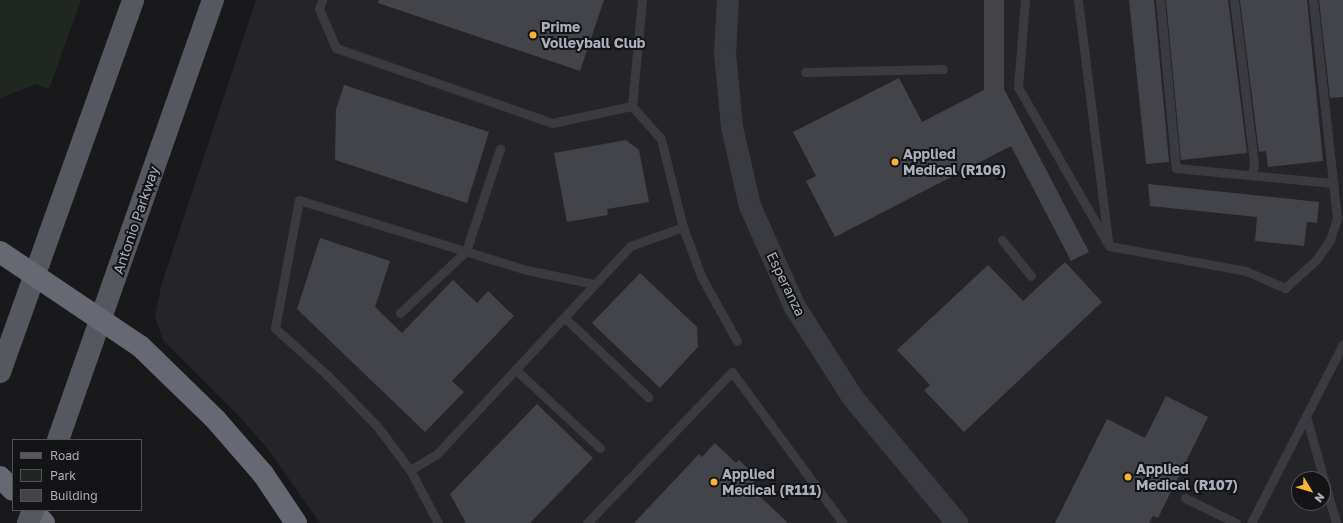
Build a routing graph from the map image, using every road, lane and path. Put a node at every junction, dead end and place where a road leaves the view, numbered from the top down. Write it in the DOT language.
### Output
graph roads {
  1 [pos="133,0"];
  2 [pos="213,0"];
  3 [pos="322,0"];
  4 [pos="642,0"];
  5 [pos="728,0"];
  6 [pos="1025,0"];
  7 [pos="1078,0"];
  8 [pos="1160,0"];
  9 [pos="1234,0"];
  10 [pos="1313,0"];
  11 [pos="943,69"];
  12 [pos="804,72"];
  13 [pos="632,106"];
  14 [pos="500,149"];
  15 [pos="1252,175"];
  16 [pos="1332,183"];
  17 [pos="683,227"];
  18 [pos="1002,240"];
  19 [pos="1109,246"];
  20 [pos="466,251"];
  21 [pos="0,252"];
  22 [pos="1031,276"];
  23 [pos="35,277"];
  24 [pos="594,284"];
  25 [pos="400,313"];
  26 [pos="565,318"];
  27 [pos="101,320"];
  28 [pos="737,341"];
  29 [pos="1343,344"];
  30 [pos="515,370"];
  31 [pos="0,372"];
  32 [pos="648,397"];
  33 [pos="1306,416"];
  34 [pos="58,439"];
  35 [pos="600,448"];
  36 [pos="410,470"];
  37 [pos="0,477"];
  38 [pos="12,489"];
  39 [pos="1185,498"];
  40 [pos="32,511"];
  41 [pos="33,511"];
  42 [pos="28,523"];
  43 [pos="44,523"];
  44 [pos="296,523"];
  45 [pos="438,523"];
  46 [pos="587,523"];
  47 [pos="843,523"];
  48 [pos="957,523"];
  49 [pos="1236,523"];
  50 [pos="1251,523"];
  51 [pos="1336,523"];
  1 -- 23 [label="main road"];
  2 -- 27 [label="main road, Antonio Parkway"];
  3 -- 13 [label="lane"];
  4 -- 13 [label="lane"];
  5 -- 48 [label="street, Esperanza"];
  6 -- 19 [label="lane"];
  7 -- 19 [label="lane"];
  8 -- 15 [label="lane"];
  9 -- 15 [label="lane"];
  10 -- 16 [label="lane"];
  11 -- 12 [label="lane"];
  13 -- 17 [label="lane"];
  14 -- 20 [label="lane"];
  15 -- 16 [label="lane"];
  16 -- 19 [label="lane"];
  17 -- 24 [label="lane"];
  17 -- 28 [label="lane"];
  18 -- 22 [label="lane"];
  20 -- 24 [label="lane"];
  20 -- 25 [label="lane"];
  20 -- 36 [label="lane"];
  21 -- 23 [label="highway"];
  23 -- 27 [label="highway"];
  23 -- 31 [label="main road"];
  24 -- 26 [label="lane"];
  26 -- 30 [label="lane"];
  26 -- 32 [label="lane"];
  27 -- 34 [label="main road, Antonio Parkway"];
  27 -- 44 [label="highway"];
  29 -- 33 [label="lane"];
  30 -- 35 [label="lane"];
  30 -- 36 [label="lane"];
  33 -- 50 [label="lane"];
  33 -- 51 [label="lane"];
  36 -- 45 [label="lane"];
  37 -- 38 [label="highway"];
  39 -- 49 [label="lane"];
  40 -- 42 [label="main road, bridge"];
  41 -- 43 [label="highway"];
  46 -- 47 [label="lane"];
}
